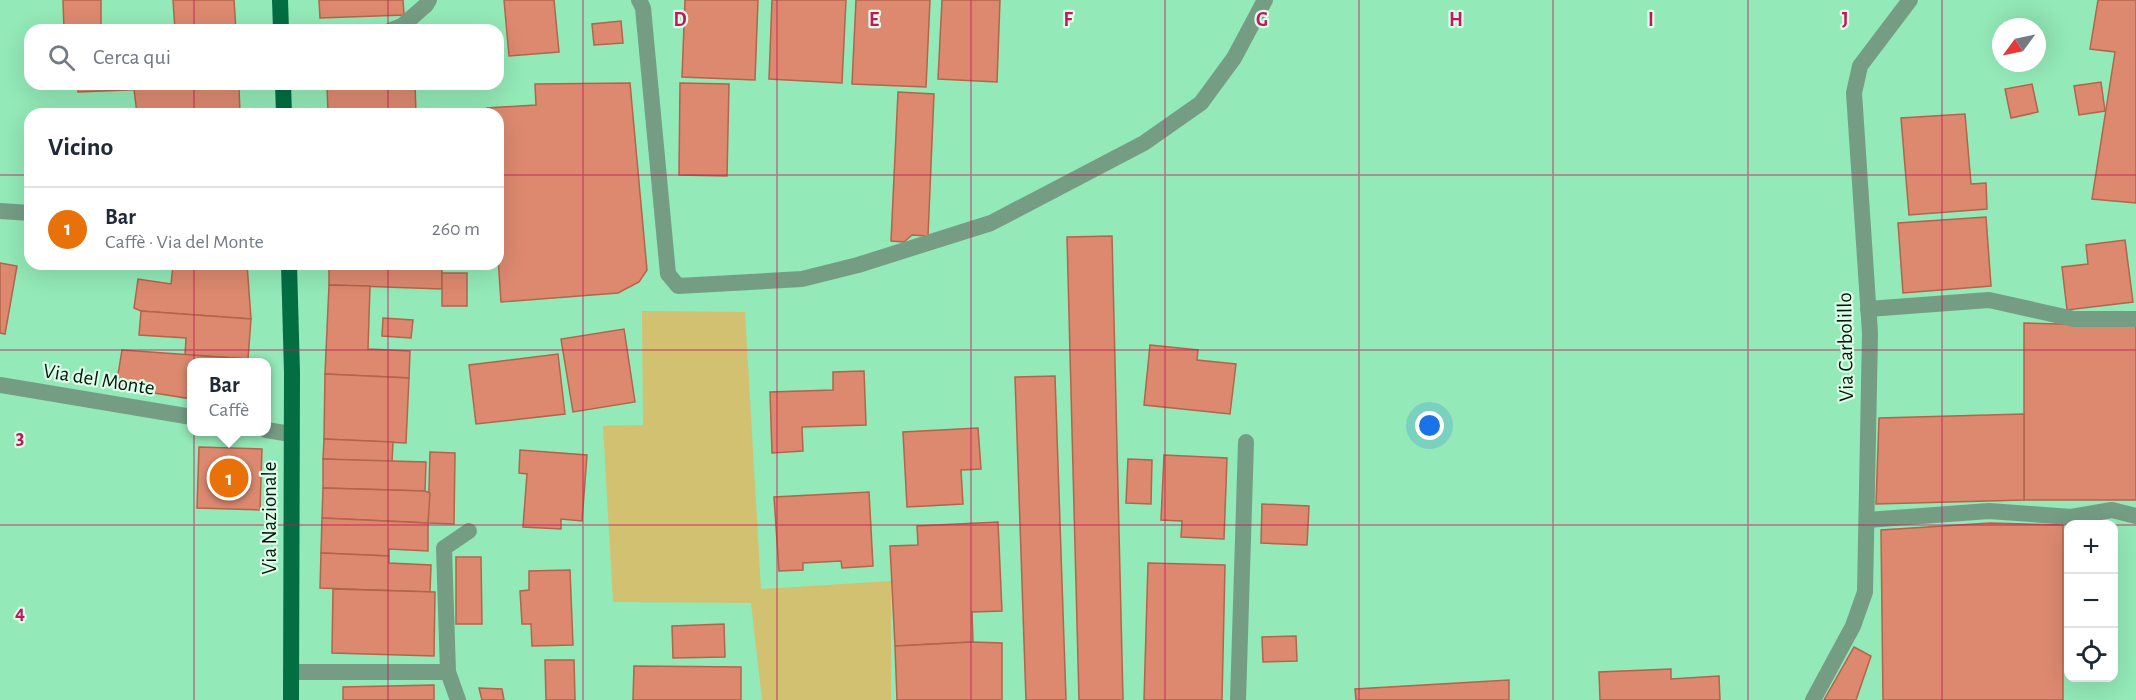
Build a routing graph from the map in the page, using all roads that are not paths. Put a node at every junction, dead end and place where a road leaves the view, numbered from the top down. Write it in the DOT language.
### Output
graph roads {
  1 [pos="280,0"];
  2 [pos="429,0"];
  3 [pos="639,0"];
  4 [pos="1265,0"];
  5 [pos="1910,0"];
  6 [pos="281,24"];
  7 [pos="404,24"];
  8 [pos="283,90"];
  9 [pos="284,108"];
  10 [pos="0,211"];
  11 [pos="24,213"];
  12 [pos="289,270"];
  13 [pos="1868,309"];
  14 [pos="2136,319"];
  15 [pos="0,385"];
  16 [pos="187,416"];
  17 [pos="271,430"];
  18 [pos="291,434"];
  19 [pos="1246,442"];
  20 [pos="2136,516"];
  21 [pos="1866,520"];
  22 [pos="469,531"];
  23 [pos="291,672"];
  24 [pos="448,672"];
  25 [pos="291,700"];
  26 [pos="458,700"];
  27 [pos="1238,700"];
  28 [pos="1813,700"];
  1 -- 6 [label="main road"];
  2 -- 7 [label="street"];
  3 -- 4 [label="street"];
  5 -- 13 [label="street, Via Carbolillo"];
  8 -- 9 [label="main road"];
  10 -- 11 [label="street"];
  12 -- 18 [label="main road, Via Nazionale"];
  13 -- 14 [label="street"];
  13 -- 21 [label="street, Via Carbolillo"];
  15 -- 16 [label="street, Via del Monte"];
  17 -- 18 [label="street"];
  18 -- 23 [label="main road, Via Nazionale"];
  19 -- 27 [label="street"];
  20 -- 21 [label="street"];
  21 -- 28 [label="street, Via Carbolillo"];
  22 -- 24 [label="street"];
  23 -- 24 [label="street"];
  23 -- 25 [label="main road, Via Nazionale"];
  24 -- 26 [label="street"];
}
